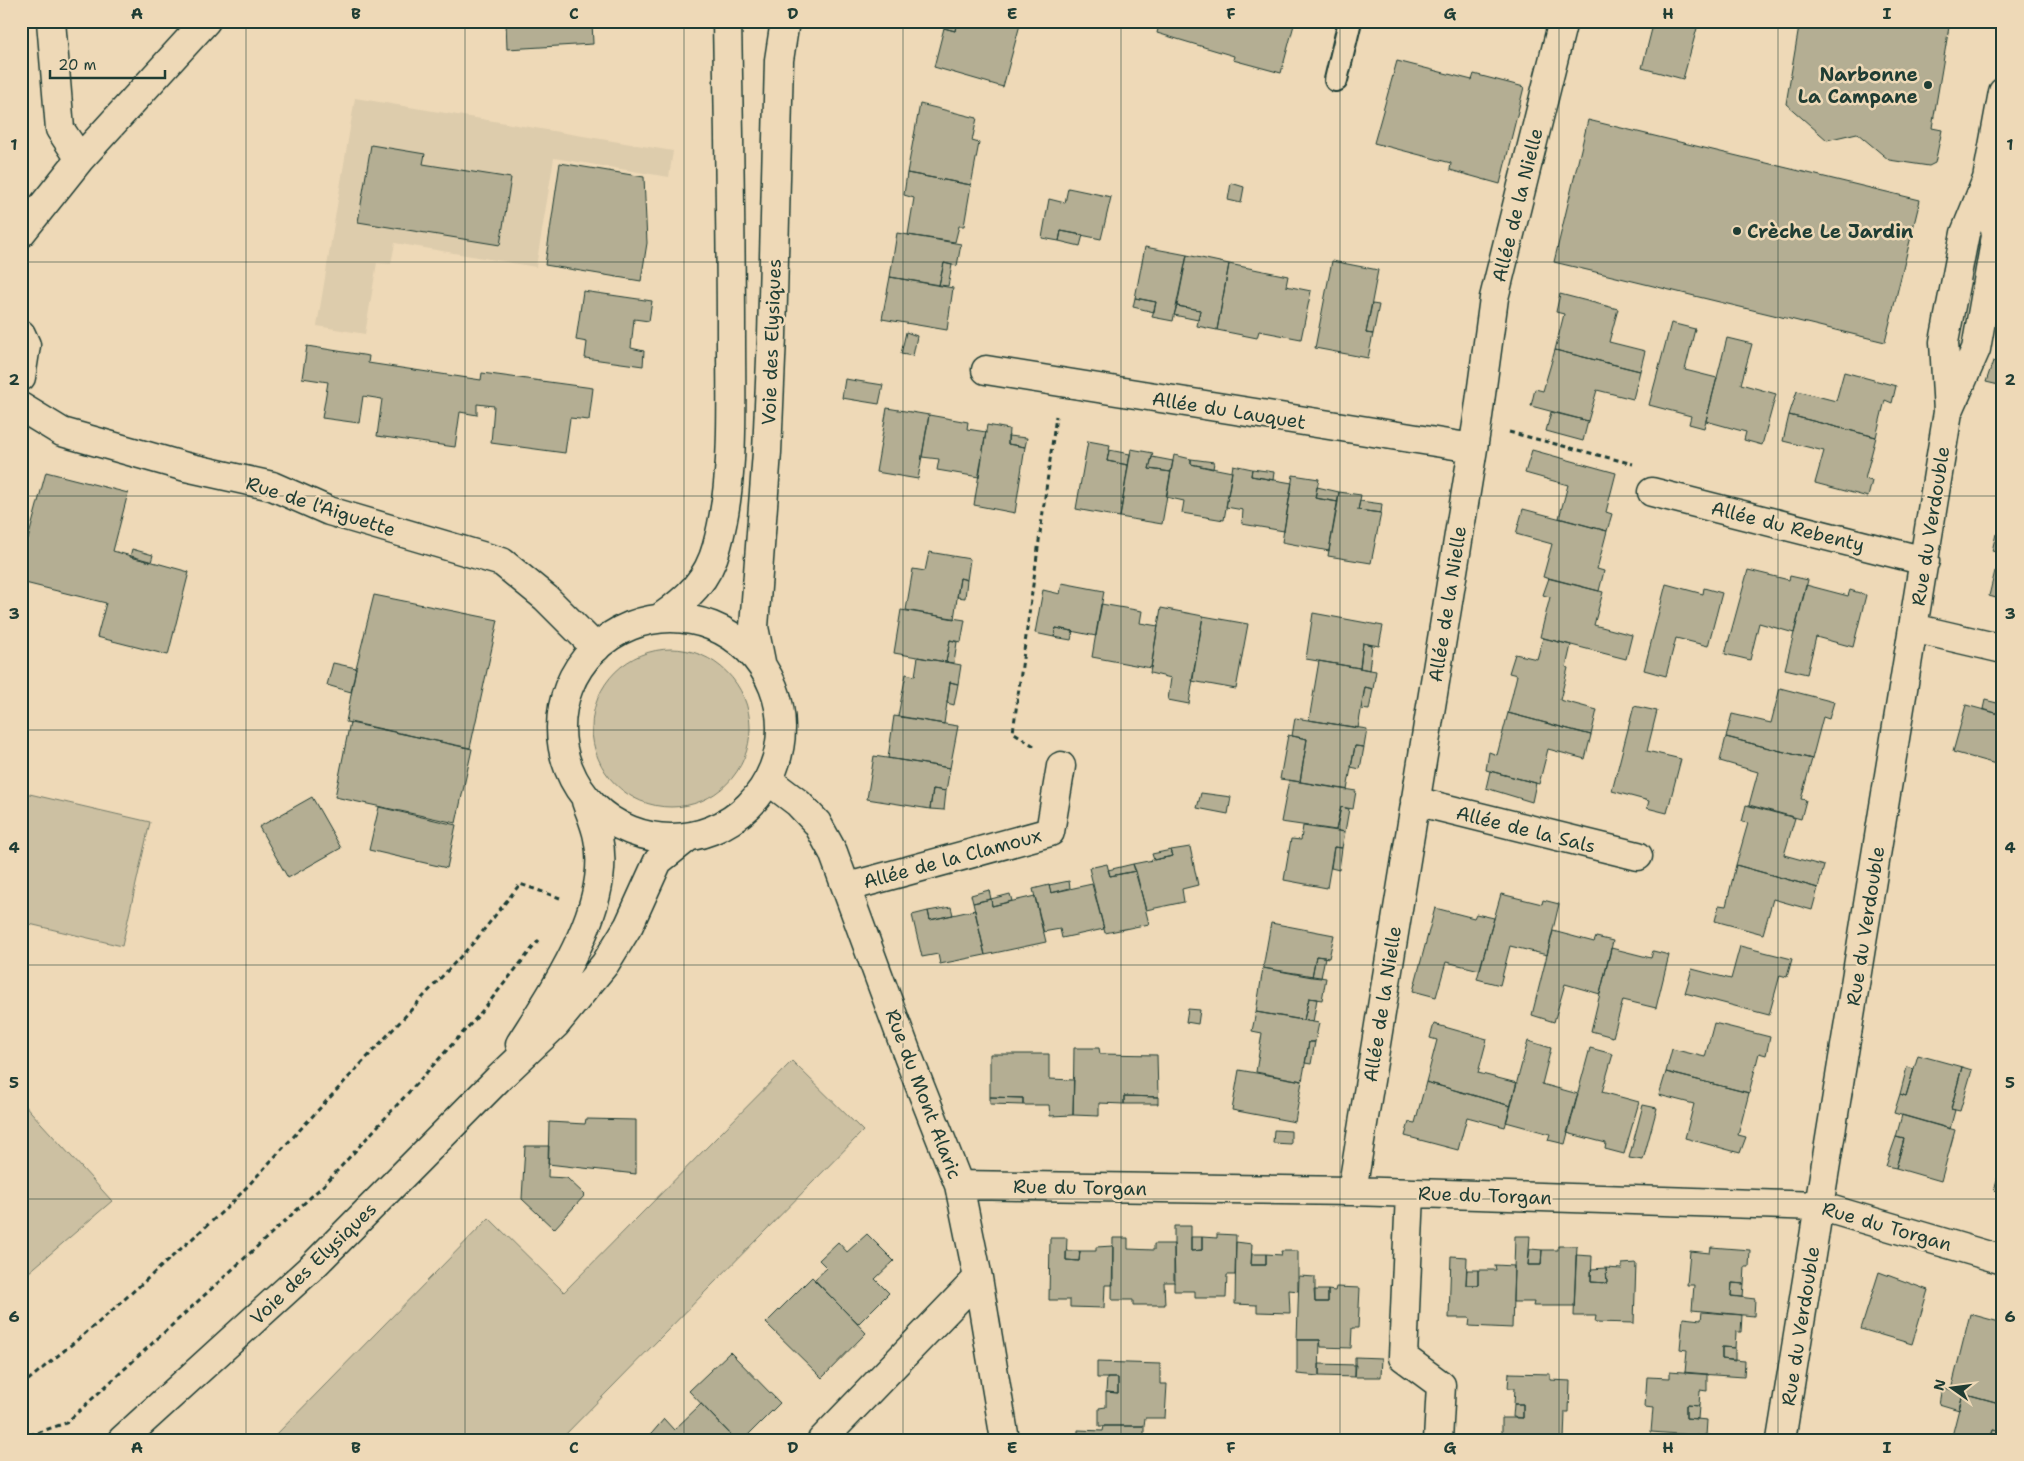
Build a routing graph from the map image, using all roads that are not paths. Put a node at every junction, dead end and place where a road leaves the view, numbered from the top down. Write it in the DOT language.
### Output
graph roads {
  1 [pos="51,21"];
  2 [pos="206,21"];
  3 [pos="727,21"];
  4 [pos="785,21"];
  5 [pos="1350,21"];
  6 [pos="1563,21"];
  7 [pos="1336,80"];
  8 [pos="2003,92"];
  9 [pos="80,159"];
  10 [pos="21,233"];
  11 [pos="21,334"];
  12 [pos="986,370"];
  13 [pos="21,377"];
  14 [pos="21,407"];
  15 [pos="1474,436"];
  16 [pos="1652,492"];
  17 [pos="1925,561"];
  18 [pos="660,618"];
  19 [pos="1913,628"];
  20 [pos="596,648"];
  21 [pos="2003,649"];
  22 [pos="760,662"];
  23 [pos="1061,766"];
  24 [pos="769,781"];
  25 [pos="584,798"];
  26 [pos="1415,801"];
  27 [pos="687,838"];
  28 [pos="1638,856"];
  29 [pos="848,887"];
  30 [pos="498,1079"];
  31 [pos="959,1185"];
  32 [pos="1352,1191"];
  33 [pos="1410,1192"];
  34 [pos="1818,1206"];
  35 [pos="2003,1260"];
  36 [pos="978,1278"];
  37 [pos="119,1438"];
  38 [pos="822,1440"];
  39 [pos="1005,1440"];
  40 [pos="1438,1440"];
  41 [pos="1781,1440"];
  1 -- 9 [label="street"];
  2 -- 9 [label="street"];
  3 -- 18 [label="street, Voie des Elysiques"];
  4 -- 22 [label="street, Voie des Elysiques"];
  5 -- 7 [label="lane"];
  6 -- 15 [label="street, Allée de la Nielle"];
  8 -- 17 [label="street, Rue du Verdouble"];
  9 -- 10 [label="street"];
  11 -- 13 [label="street"];
  12 -- 15 [label="street, Allée du Lauquet"];
  14 -- 20 [label="street, Rue de l'Aiguette"];
  15 -- 26 [label="street, Allée de la Nielle"];
  16 -- 17 [label="street, Allée du Rebenty"];
  17 -- 19 [label="street, Rue du Verdouble"];
  18 -- 20 [label="street"];
  18 -- 22 [label="street"];
  19 -- 21 [label="street"];
  19 -- 34 [label="street, Rue du Verdouble"];
  20 -- 25 [label="street"];
  22 -- 24 [label="street"];
  23 -- 29 [label="street, Allée de la Clamoux"];
  24 -- 27 [label="street"];
  24 -- 29 [label="street, Rue du Mont Alaric"];
  25 -- 27 [label="street"];
  25 -- 30 [label="street, Voie des Elysiques"];
  26 -- 28 [label="street, Allée de la Sals"];
  26 -- 32 [label="street, Allée de la Nielle"];
  27 -- 30 [label="street, Voie des Elysiques"];
  29 -- 31 [label="street, Rue du Mont Alaric"];
  30 -- 37 [label="street, Voie des Elysiques"];
  31 -- 32 [label="street, Rue du Torgan"];
  31 -- 36 [label="street, Rue du Mont Alaric"];
  32 -- 33 [label="street, Rue du Torgan"];
  33 -- 34 [label="street, Rue du Torgan"];
  33 -- 40 [label="street"];
  34 -- 35 [label="street, Rue du Torgan"];
  34 -- 41 [label="street, Rue du Verdouble"];
  36 -- 38 [label="street"];
  36 -- 39 [label="street, Rue du Mont Alaric"];
}
